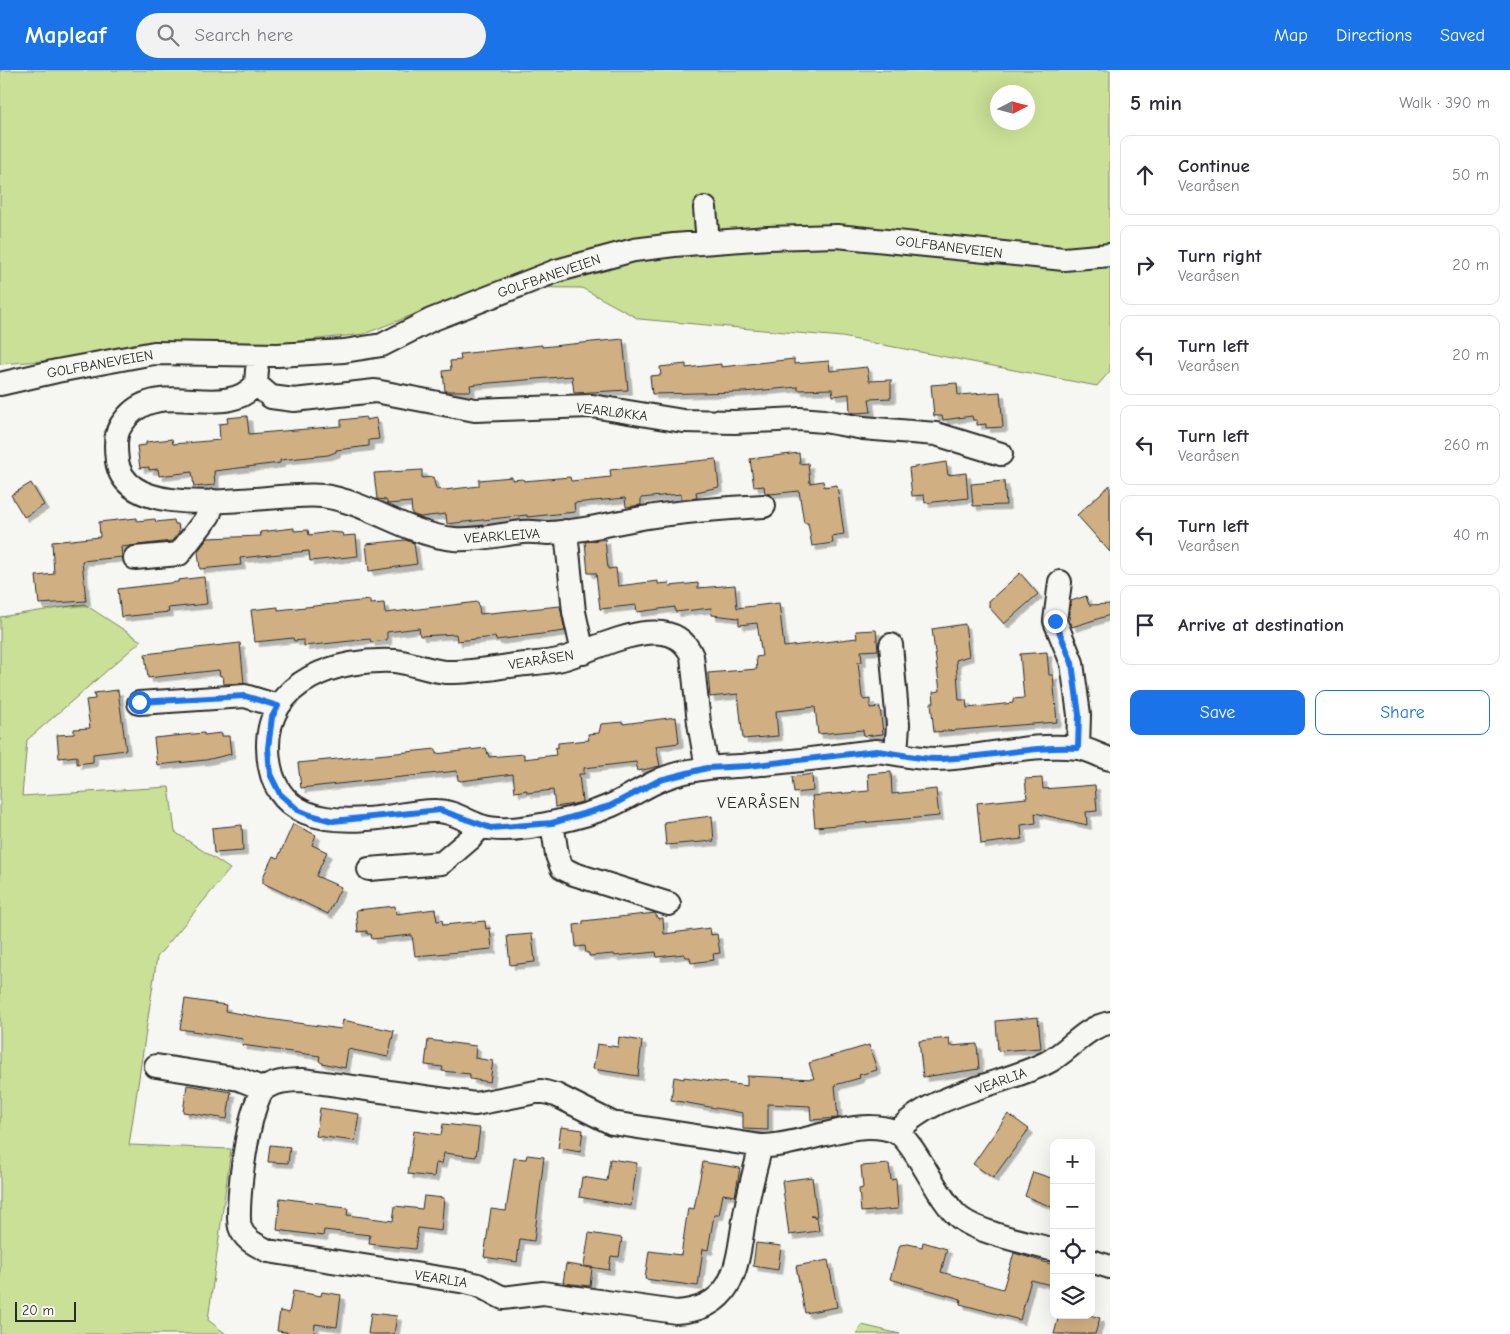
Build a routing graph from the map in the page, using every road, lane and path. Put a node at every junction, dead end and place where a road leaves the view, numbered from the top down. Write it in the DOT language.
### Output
graph roads {
  1 [pos="705,208"];
  2 [pos="708,242"];
  3 [pos="1110,255"];
  4 [pos="255,354"];
  5 [pos="0,384"];
  6 [pos="256,384"];
  7 [pos="1001,454"];
  8 [pos="214,501"];
  9 [pos="764,506"];
  10 [pos="566,531"];
  11 [pos="135,558"];
  12 [pos="1060,582"];
  13 [pos="890,644"];
  14 [pos="583,653"];
  15 [pos="139,702"];
  16 [pos="278,706"];
  17 [pos="1078,748"];
  18 [pos="896,753"];
  19 [pos="1110,759"];
  20 [pos="707,768"];
  21 [pos="552,823"];
  22 [pos="481,826"];
  23 [pos="369,868"];
  24 [pos="669,904"];
  25 [pos="1106,1023"];
  26 [pos="156,1066"];
  27 [pos="264,1089"];
  28 [pos="897,1133"];
  29 [pos="761,1146"];
  30 [pos="1050,1249"];
  31 [pos="1095,1263"];
  32 [pos="1110,1267"];
  1 -- 2 [label="street"];
  2 -- 3 [label="street, GOLFBANEVEIEN"];
  2 -- 4 [label="street, GOLFBANEVEIEN"];
  4 -- 5 [label="street, GOLFBANEVEIEN"];
  4 -- 6 [label="street"];
  6 -- 7 [label="street, VEARLØKKA"];
  6 -- 8 [label="street, VEARKLEIVA"];
  8 -- 10 [label="street, VEARKLEIVA"];
  8 -- 11 [label="street"];
  9 -- 10 [label="street, VEARKLEIVA"];
  10 -- 14 [label="street"];
  12 -- 17 [label="street"];
  13 -- 18 [label="street"];
  14 -- 16 [label="street, VEARÅSEN"];
  14 -- 20 [label="street, VEARÅSEN"];
  15 -- 16 [label="street"];
  16 -- 22 [label="street, VEARÅSEN"];
  17 -- 18 [label="street, VEARÅSEN"];
  17 -- 19 [label="street, VEARÅSEN"];
  18 -- 20 [label="street, VEARÅSEN"];
  20 -- 21 [label="street, VEARÅSEN"];
  21 -- 22 [label="street, VEARÅSEN"];
  21 -- 24 [label="street"];
  22 -- 23 [label="street"];
  25 -- 28 [label="street, VEARLIA"];
  26 -- 27 [label="street"];
  27 -- 29 [label="street"];
  27 -- 29 [label="street, VEARLIA"];
  28 -- 29 [label="street"];
  28 -- 30 [label="street"];
  31 -- 32 [label="street"];
}
